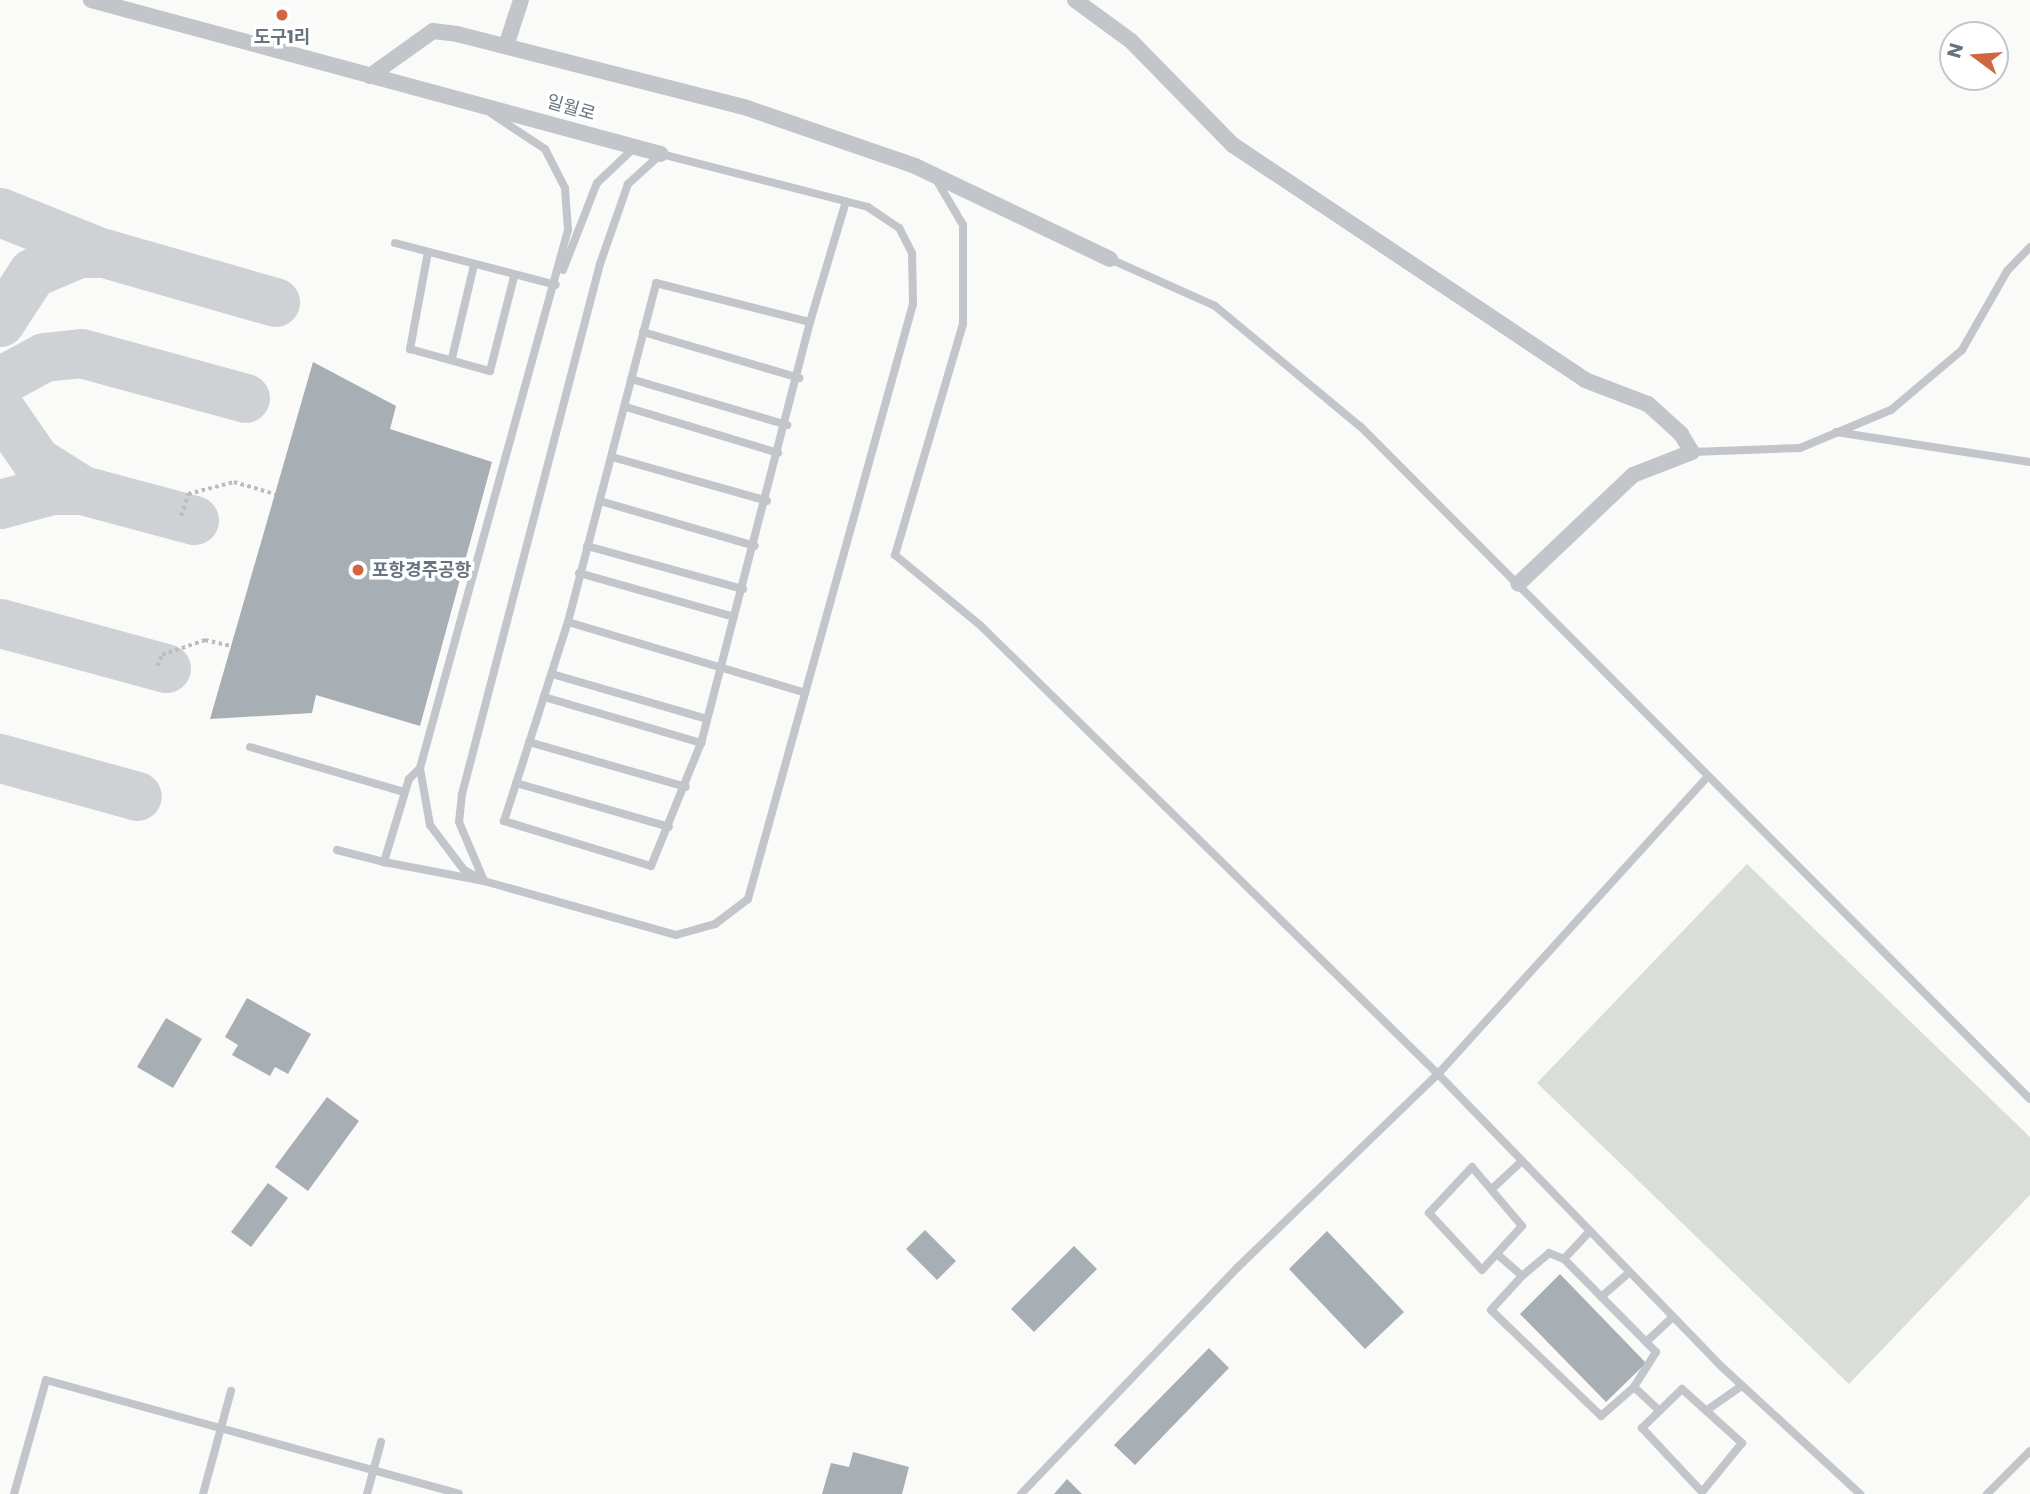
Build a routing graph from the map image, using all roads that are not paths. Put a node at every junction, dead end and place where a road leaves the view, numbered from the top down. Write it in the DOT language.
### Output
graph roads {
  1 [pos="91,0"];
  2 [pos="521,0"];
  3 [pos="1075,0"];
  4 [pos="506,46"];
  5 [pos="370,76"];
  6 [pos="471,100"];
  7 [pos="637,147"];
  8 [pos="661,153"];
  9 [pos="934,175"];
  10 [pos="846,201"];
  11 [pos="395,243"];
  12 [pos="2030,247"];
  13 [pos="428,252"];
  14 [pos="1110,259"];
  15 [pos="474,265"];
  16 [pos="514,276"];
  17 [pos="555,288"];
  18 [pos="810,322"];
  19 [pos="643,332"];
  20 [pos="452,358"];
  21 [pos="799,378"];
  22 [pos="631,379"];
  23 [pos="625,407"];
  24 [pos="787,425"];
  25 [pos="1836,432"];
  26 [pos="1692,452"];
  27 [pos="778,453"];
  28 [pos="611,457"];
  29 [pos="2030,461"];
  30 [pos="600,501"];
  31 [pos="767,501"];
  32 [pos="587,546"];
  33 [pos="755,546"];
  34 [pos="579,573"];
  35 [pos="1518,584"];
  36 [pos="743,589"];
  37 [pos="734,617"];
  38 [pos="568,622"];
  39 [pos="722,667"];
  40 [pos="552,674"];
  41 [pos="803,692"];
  42 [pos="544,697"];
  43 [pos="707,719"];
  44 [pos="529,742"];
  45 [pos="701,743"];
  46 [pos="250,747"];
  47 [pos="420,768"];
  48 [pos="1706,778"];
  49 [pos="516,783"];
  50 [pos="686,787"];
  51 [pos="404,792"];
  52 [pos="669,827"];
  53 [pos="337,850"];
  54 [pos="384,862"];
  55 [pos="484,881"];
  56 [pos="1437,1074"];
  57 [pos="2030,1100"];
  58 [pos="1522,1161"];
  59 [pos="1494,1187"];
  60 [pos="1590,1231"];
  61 [pos="1497,1254"];
  62 [pos="1564,1259"];
  63 [pos="1629,1273"];
  64 [pos="1522,1276"];
  65 [pos="1601,1297"];
  66 [pos="1673,1317"];
  67 [pos="1646,1342"];
  68 [pos="1742,1386"];
  69 [pos="1634,1387"];
  70 [pos="231,1391"];
  71 [pos="1710,1408"];
  72 [pos="1660,1411"];
  73 [pos="221,1429"];
  74 [pos="381,1442"];
  75 [pos="2030,1451"];
  76 [pos="374,1471"];
  77 [pos="14,1494"];
  78 [pos="203,1494"];
  79 [pos="367,1494"];
  80 [pos="459,1494"];
  81 [pos="1021,1494"];
  82 [pos="1860,1494"];
  83 [pos="1987,1494"];
  1 -- 5 [label="street, 일월로"];
  2 -- 4 [label="street"];
  3 -- 26 [label="street"];
  4 -- 5 [label="street"];
  4 -- 9 [label="street"];
  5 -- 6 [label="street, 일월로"];
  6 -- 7 [label="street, 일월로"];
  6 -- 17 [label="lane"];
  7 -- 8 [label="street, 일월로"];
  7 -- 17 [label="lane"];
  8 -- 10 [label="lane"];
  8 -- 55 [label="lane"];
  9 -- 14 [label="street"];
  9 -- 56 [label="lane"];
  10 -- 18 [label="lane"];
  10 -- 41 [label="lane"];
  11 -- 13 [label="lane"];
  12 -- 25 [label="lane"];
  13 -- 15 [label="lane"];
  13 -- 20 [label="lane"];
  14 -- 35 [label="lane"];
  15 -- 16 [label="lane"];
  15 -- 20 [label="lane"];
  16 -- 17 [label="lane"];
  16 -- 20 [label="lane"];
  17 -- 47 [label="lane"];
  18 -- 19 [label="lane"];
  18 -- 21 [label="lane"];
  19 -- 21 [label="lane"];
  19 -- 22 [label="lane"];
  21 -- 24 [label="lane"];
  22 -- 23 [label="lane"];
  22 -- 24 [label="lane"];
  23 -- 27 [label="lane"];
  23 -- 28 [label="lane"];
  24 -- 27 [label="lane"];
  25 -- 26 [label="lane"];
  25 -- 29 [label="lane"];
  26 -- 35 [label="street"];
  27 -- 31 [label="lane"];
  28 -- 30 [label="lane"];
  28 -- 31 [label="lane"];
  30 -- 32 [label="lane"];
  30 -- 33 [label="lane"];
  31 -- 33 [label="lane"];
  32 -- 34 [label="lane"];
  32 -- 36 [label="lane"];
  33 -- 36 [label="lane"];
  34 -- 37 [label="lane"];
  34 -- 38 [label="lane"];
  35 -- 48 [label="lane"];
  36 -- 37 [label="lane"];
  37 -- 39 [label="lane"];
  38 -- 39 [label="lane"];
  38 -- 40 [label="lane"];
  39 -- 41 [label="lane"];
  39 -- 43 [label="lane"];
  40 -- 42 [label="lane"];
  40 -- 43 [label="lane"];
  41 -- 55 [label="lane"];
  42 -- 44 [label="lane"];
  42 -- 45 [label="lane"];
  43 -- 45 [label="lane"];
  44 -- 49 [label="lane"];
  44 -- 50 [label="lane"];
  45 -- 50 [label="lane"];
  46 -- 51 [label="lane"];
  47 -- 51 [label="lane"];
  47 -- 55 [label="lane"];
  48 -- 56 [label="lane"];
  48 -- 57 [label="lane"];
  49 -- 52 [label="lane"];
  49 -- 52 [label="lane"];
  50 -- 52 [label="lane"];
  51 -- 54 [label="lane"];
  53 -- 54 [label="lane"];
  54 -- 55 [label="lane"];
  56 -- 58 [label="lane"];
  56 -- 81 [label="lane"];
  58 -- 59 [label="lane"];
  58 -- 60 [label="lane"];
  59 -- 61 [label="lane"];
  59 -- 61 [label="lane"];
  60 -- 62 [label="lane"];
  60 -- 63 [label="lane"];
  61 -- 64 [label="lane"];
  62 -- 64 [label="lane"];
  62 -- 65 [label="lane"];
  63 -- 65 [label="lane"];
  63 -- 66 [label="lane"];
  64 -- 69 [label="lane"];
  65 -- 67 [label="lane"];
  66 -- 67 [label="lane"];
  66 -- 68 [label="lane"];
  67 -- 69 [label="lane"];
  68 -- 71 [label="lane"];
  68 -- 82 [label="lane"];
  69 -- 72 [label="lane"];
  70 -- 73 [label="lane"];
  71 -- 72 [label="lane"];
  71 -- 72 [label="lane"];
  73 -- 76 [label="lane"];
  73 -- 77 [label="lane"];
  73 -- 78 [label="lane"];
  74 -- 76 [label="lane"];
  75 -- 83 [label="lane"];
  76 -- 79 [label="lane"];
  76 -- 80 [label="lane"];
}
